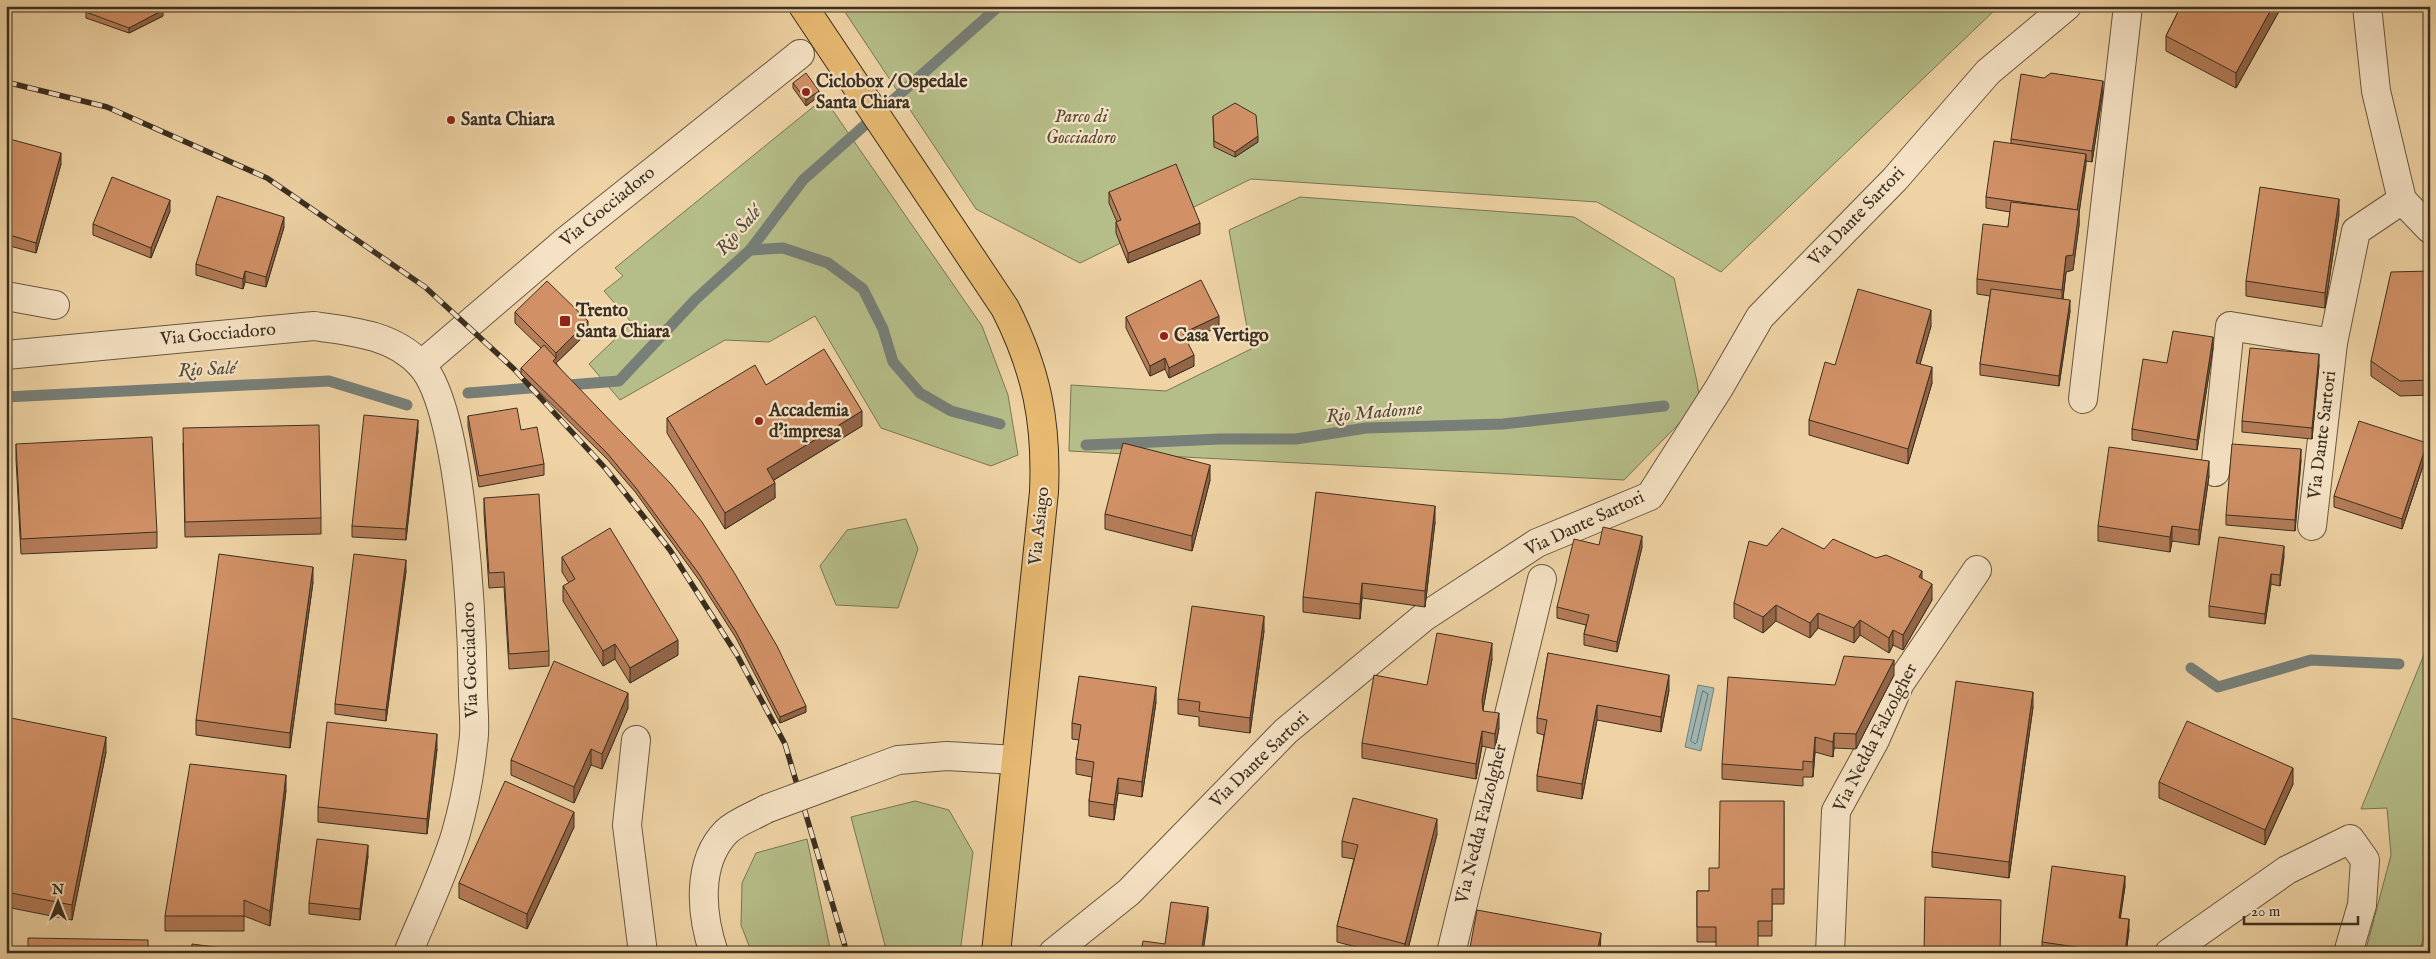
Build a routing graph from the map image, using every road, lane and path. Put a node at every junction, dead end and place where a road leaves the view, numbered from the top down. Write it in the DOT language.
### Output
graph roads {
  1 [pos="803,6"];
  2 [pos="2066,6"];
  3 [pos="2128,6"];
  4 [pos="2367,6"];
  5 [pos="800,54"];
  6 [pos="2402,200"];
  7 [pos="2430,229"];
  8 [pos="6,296"];
  9 [pos="54,305"];
  10 [pos="2334,343"];
  11 [pos="6,355"];
  12 [pos="421,365"];
  13 [pos="2083,399"];
  14 [pos="2215,472"];
  15 [pos="2312,526"];
  16 [pos="1976,570"];
  17 [pos="1542,579"];
  18 [pos="636,740"];
  19 [pos="1016,760"];
  20 [pos="408,953"];
  21 [pos="643,953"];
  22 [pos="714,953"];
  23 [pos="996,953"];
  24 [pos="1053,953"];
  25 [pos="1450,953"];
  26 [pos="1830,953"];
  27 [pos="2169,953"];
  28 [pos="2348,953"];
  1 -- 19 [label="main road, Via Asiago"];
  2 -- 24 [label="street, Via Dante Sartori"];
  3 -- 13 [label="street"];
  4 -- 6 [label="street"];
  5 -- 12 [label="street, Via Gocciadoro"];
  6 -- 7 [label="street"];
  6 -- 10 [label="street, Via Dante Sartori"];
  8 -- 9 [label="street"];
  10 -- 14 [label="street"];
  10 -- 15 [label="street, Via Dante Sartori"];
  11 -- 12 [label="street, Via Gocciadoro"];
  12 -- 20 [label="street, Via Gocciadoro"];
  16 -- 26 [label="street, Via Nedda Falzolgher"];
  17 -- 25 [label="street, Via Nedda Falzolgher"];
  18 -- 21 [label="street"];
  19 -- 22 [label="street, bridge"];
  19 -- 23 [label="main road, Via Asiago"];
  27 -- 28 [label="street"];
}
